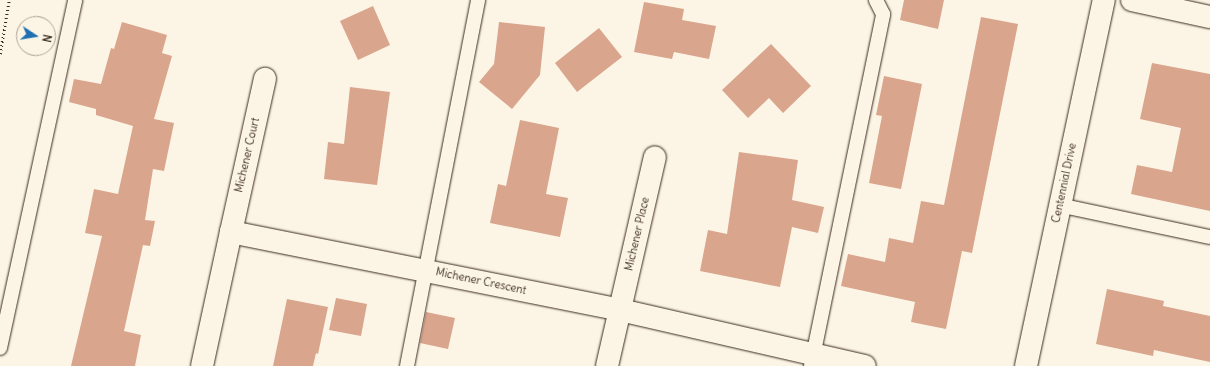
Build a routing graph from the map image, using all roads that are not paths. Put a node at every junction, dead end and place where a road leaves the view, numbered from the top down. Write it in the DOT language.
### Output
graph roads {
  1 [pos="75,0"];
  2 [pos="478,0"];
  3 [pos="876,0"];
  4 [pos="1104,0"];
  5 [pos="1132,0"];
  6 [pos="1210,17"];
  7 [pos="265,79"];
  8 [pos="655,157"];
  9 [pos="1059,205"];
  10 [pos="231,232"];
  11 [pos="1210,237"];
  12 [pos="428,270"];
  13 [pos="620,310"];
  14 [pos="0,348"];
  15 [pos="812,361"];
  16 [pos="202,366"];
  17 [pos="407,366"];
  18 [pos="607,366"];
  19 [pos="865,366"];
  20 [pos="1026,366"];
  1 -- 14 [label="lane"];
  2 -- 12 [label="lane"];
  3 -- 15 [label="lane"];
  4 -- 9 [label="street, Centennial Drive"];
  5 -- 6 [label="street"];
  7 -- 10 [label="street, Michener Court"];
  8 -- 13 [label="street, Michener Place"];
  9 -- 11 [label="lane"];
  9 -- 20 [label="street, Centennial Drive"];
  10 -- 12 [label="street, Michener Crescent"];
  10 -- 16 [label="street"];
  12 -- 13 [label="street, Michener Crescent"];
  12 -- 17 [label="lane"];
  13 -- 15 [label="street, Michener Crescent"];
  13 -- 18 [label="street, Michener Place"];
  15 -- 19 [label="street, Michener Crescent"];
}
